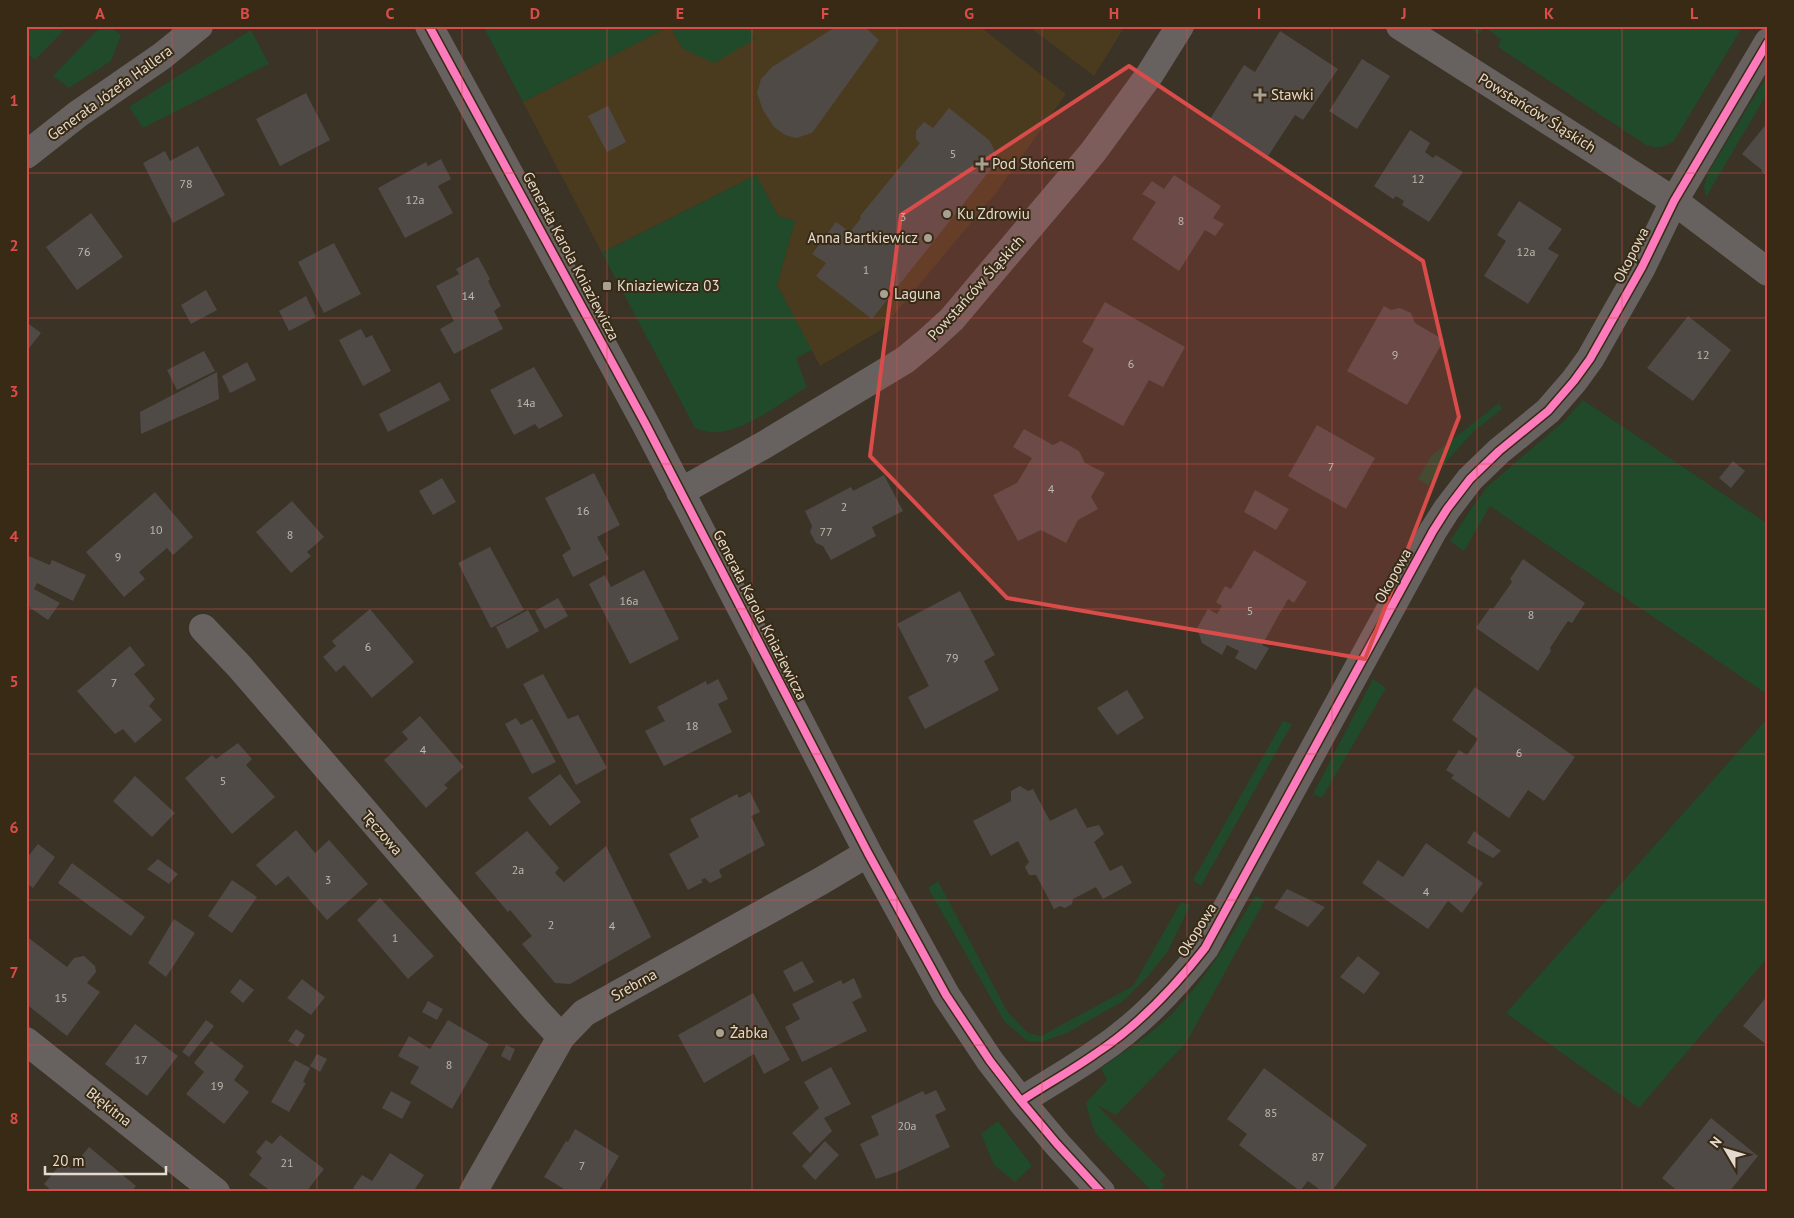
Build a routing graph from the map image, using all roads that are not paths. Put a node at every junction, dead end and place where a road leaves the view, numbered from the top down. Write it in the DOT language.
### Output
graph roads {
  1 [pos="429,26"];
  2 [pos="1180,26"];
  3 [pos="1400,26"];
  4 [pos="200,28"];
  5 [pos="1768,42"];
  6 [pos="26,155"];
  7 [pos="1674,201"];
  8 [pos="1768,272"];
  9 [pos="680,492"];
  10 [pos="203,628"];
  11 [pos="868,853"];
  12 [pos="561,1037"];
  13 [pos="26,1041"];
  14 [pos="1020,1101"];
  15 [pos="216,1192"];
  16 [pos="473,1192"];
  17 [pos="1102,1192"];
  1 -- 9 [label="street, Generała Karola Kniaziewicza"];
  2 -- 9 [label="street, Powstańców Śląskich"];
  3 -- 7 [label="street, Powstańców Śląskich"];
  4 -- 6 [label="street, Generała Józefa Hallera"];
  5 -- 7 [label="street, Okopowa"];
  7 -- 8 [label="street"];
  7 -- 14 [label="street, Okopowa"];
  9 -- 11 [label="street, Generała Karola Kniaziewicza"];
  10 -- 12 [label="street, Tęczowa"];
  11 -- 12 [label="street, Srebrna"];
  11 -- 14 [label="street, Generała Karola Kniaziewicza"];
  12 -- 16 [label="street, Srebrna"];
  13 -- 15 [label="street, Błękitna"];
  14 -- 17 [label="street, Generała Karola Kniaziewicza"];
}
